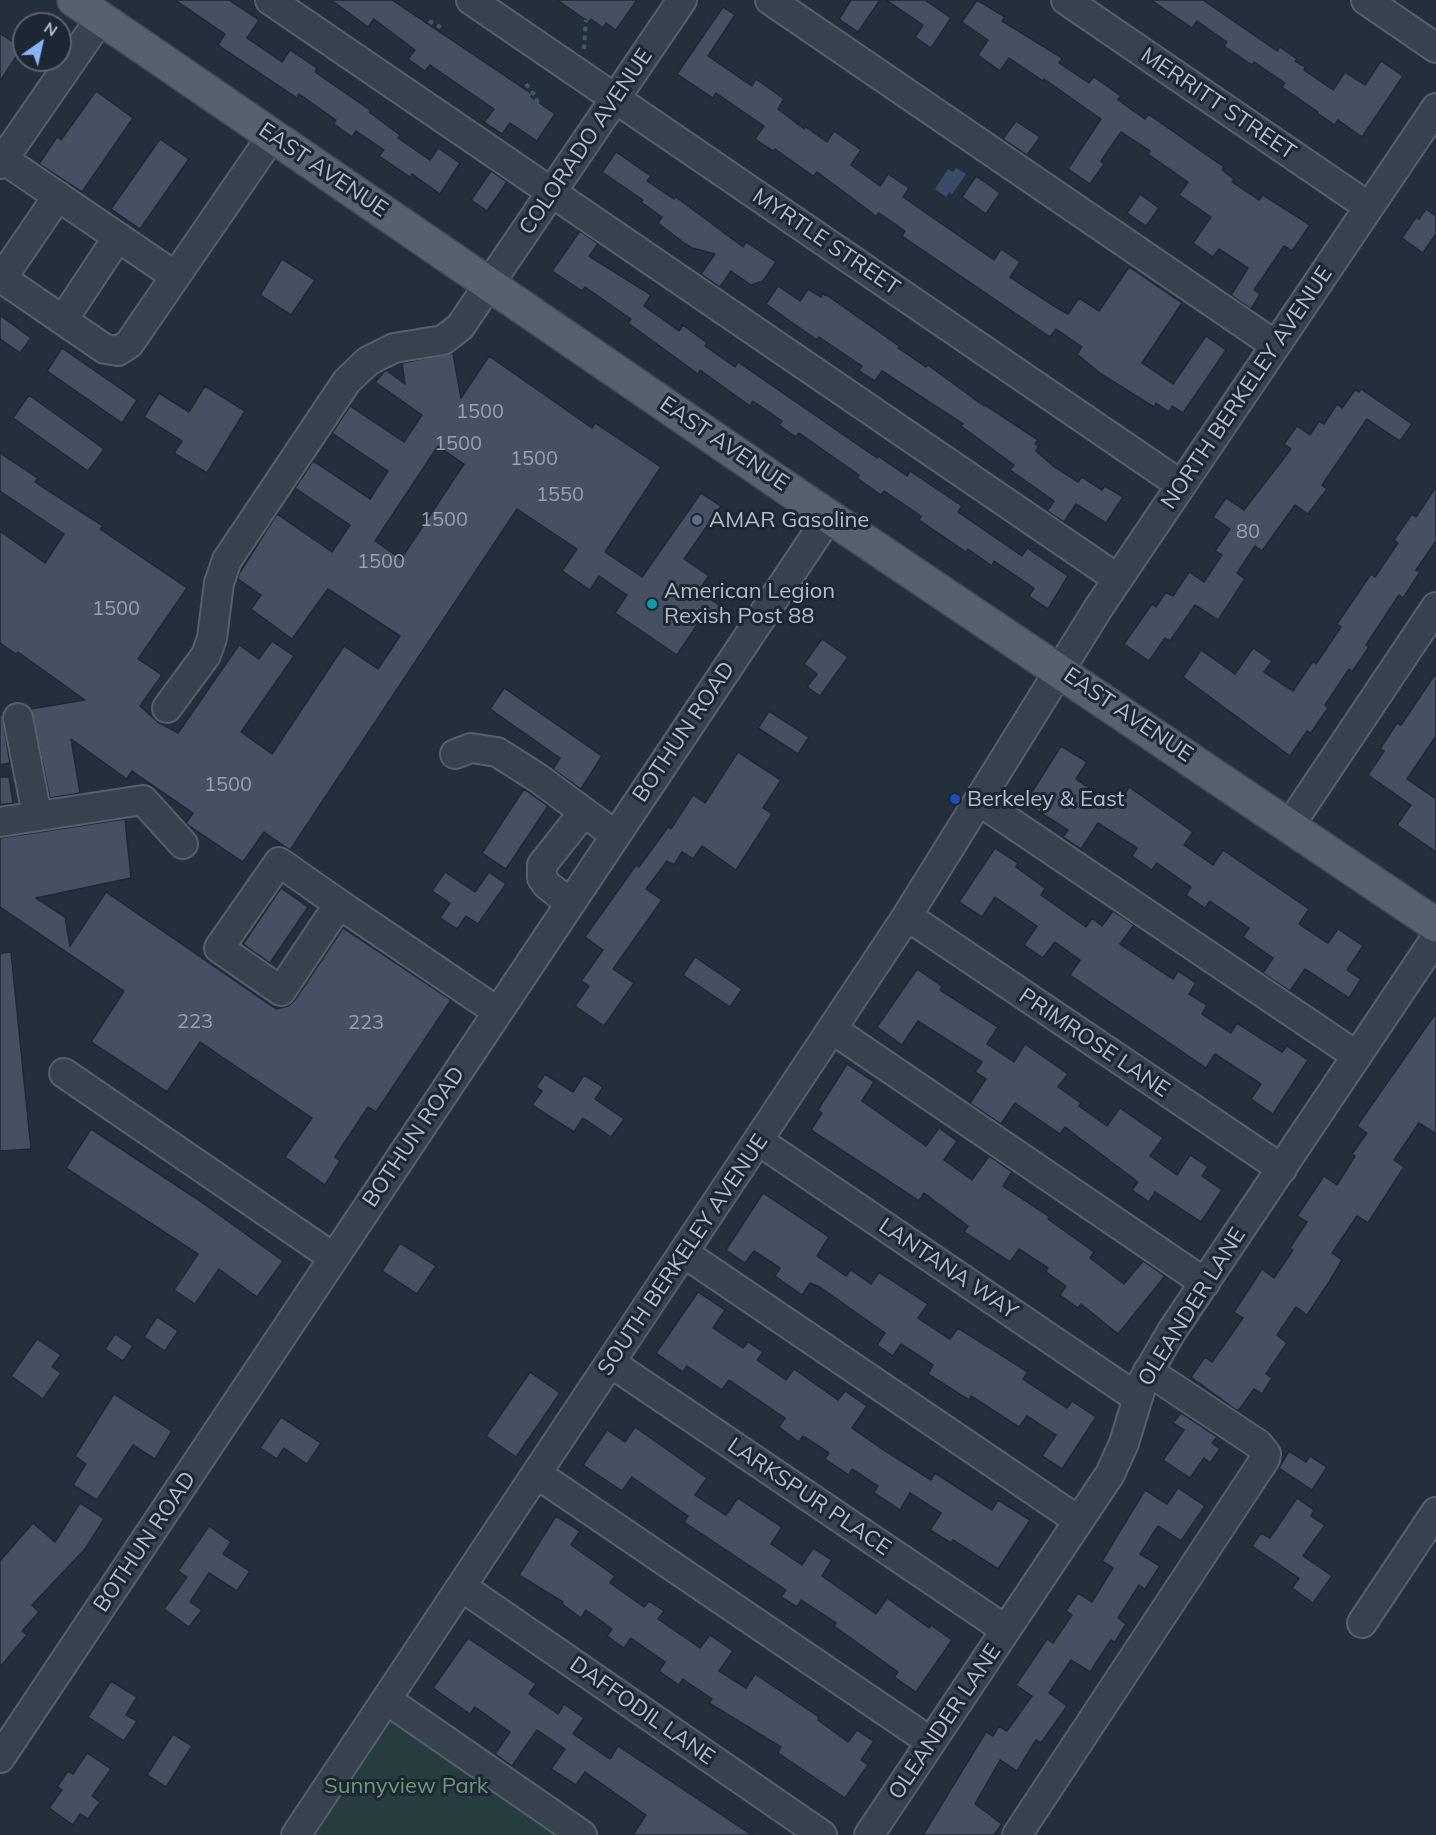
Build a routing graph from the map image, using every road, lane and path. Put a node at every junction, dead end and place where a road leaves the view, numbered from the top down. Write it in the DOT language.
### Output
graph roads {
  1 [pos="74,0"];
  2 [pos="270,0"];
  3 [pos="471,0"];
  4 [pos="682,0"];
  5 [pos="770,0"];
  6 [pos="1066,0"];
  7 [pos="1366,0"];
  8 [pos="101,18"];
  9 [pos="429,21"];
  10 [pos="444,29"];
  11 [pos="1436,48"];
  12 [pos="526,84"];
  13 [pos="616,99"];
  14 [pos="538,105"];
  15 [pos="1432,124"];
  16 [pos="272,136"];
  17 [pos="2,162"];
  18 [pos="552,193"];
  19 [pos="58,196"];
  20 [pos="1369,207"];
  21 [pos="118,237"];
  22 [pos="176,276"];
  23 [pos="1,277"];
  24 [pos="489,285"];
  25 [pos="63,320"];
  26 [pos="1275,345"];
  27 [pos="1181,485"];
  28 [pos="829,516"];
  29 [pos="1118,579"];
  30 [pos="1436,607"];
  31 [pos="1060,670"];
  32 [pos="167,708"];
  33 [pos="18,718"];
  34 [pos="455,754"];
  35 [pos="979,801"];
  36 [pos="583,813"];
  37 [pos="37,815"];
  38 [pos="0,822"];
  39 [pos="1290,825"];
  40 [pos="615,836"];
  41 [pos="183,844"];
  42 [pos="570,903"];
  43 [pos="339,904"];
  44 [pos="907,916"];
  45 [pos="1436,925"];
  46 [pos="1436,938"];
  47 [pos="498,1012"];
  48 [pos="832,1029"];
  49 [pos="1357,1056"];
  50 [pos="64,1073"];
  51 [pos="759,1141"];
  52 [pos="1282,1169"];
  53 [pos="684,1253"];
  54 [pos="334,1258"];
  55 [pos="1205,1282"];
  56 [pos="611,1363"];
  57 [pos="1148,1371"];
  58 [pos="1136,1397"];
  59 [pos="537,1474"];
  60 [pos="1436,1512"];
  61 [pos="1079,1521"];
  62 [pos="462,1587"];
  63 [pos="1362,1623"];
  64 [pos="1006,1630"];
  65 [pos="387,1700"];
  66 [pos="931,1742"];
  67 [pos="0,1758"];
  68 [pos="296,1835"];
  69 [pos="582,1835"];
  70 [pos="822,1835"];
  71 [pos="869,1835"];
  72 [pos="1017,1835"];
  1 -- 8 [label="main road, EAST AVENUE"];
  2 -- 18 [label="street"];
  3 -- 13 [label="street, MYRTLE STREET"];
  4 -- 13 [label="street, COLORADO AVENUE"];
  5 -- 26 [label="street"];
  6 -- 20 [label="street, MERRITT STREET"];
  7 -- 11 [label="street"];
  8 -- 16 [label="main road, EAST AVENUE"];
  8 -- 17 [label="street"];
  9 -- 10 [label="path"];
  12 -- 14 [label="path"];
  13 -- 18 [label="street, COLORADO AVENUE"];
  13 -- 27 [label="street, MYRTLE STREET"];
  15 -- 20 [label="street, NORTH BERKELEY AVENUE"];
  16 -- 22 [label="street"];
  16 -- 24 [label="main road, EAST AVENUE"];
  17 -- 19 [label="street"];
  18 -- 24 [label="street, COLORADO AVENUE"];
  18 -- 29 [label="street"];
  19 -- 21 [label="street"];
  19 -- 23 [label="street"];
  20 -- 26 [label="street, NORTH BERKELEY AVENUE"];
  21 -- 22 [label="street"];
  21 -- 25 [label="street"];
  22 -- 25 [label="street"];
  23 -- 25 [label="street"];
  24 -- 28 [label="main road, EAST AVENUE"];
  24 -- 32 [label="street, COLORADO AVENUE"];
  26 -- 27 [label="street, NORTH BERKELEY AVENUE"];
  27 -- 29 [label="street, NORTH BERKELEY AVENUE"];
  28 -- 31 [label="main road, EAST AVENUE"];
  28 -- 40 [label="street, BOTHUN ROAD"];
  29 -- 31 [label="street, NORTH BERKELEY AVENUE"];
  30 -- 39 [label="street"];
  31 -- 35 [label="street, SOUTH BERKELEY AVENUE"];
  31 -- 39 [label="main road, EAST AVENUE"];
  33 -- 37 [label="street"];
  34 -- 36 [label="street"];
  35 -- 44 [label="street, SOUTH BERKELEY AVENUE"];
  35 -- 49 [label="street"];
  36 -- 40 [label="street"];
  36 -- 42 [label="street"];
  37 -- 38 [label="street"];
  37 -- 41 [label="street"];
  39 -- 45 [label="main road, EAST AVENUE"];
  40 -- 42 [label="street, BOTHUN ROAD"];
  42 -- 47 [label="street, BOTHUN ROAD"];
  43 -- 47 [label="street"];
  44 -- 48 [label="street, SOUTH BERKELEY AVENUE"];
  44 -- 52 [label="street, PRIMROSE LANE"];
  46 -- 49 [label="street, OLEANDER LANE"];
  47 -- 54 [label="street, BOTHUN ROAD"];
  48 -- 51 [label="street, SOUTH BERKELEY AVENUE"];
  48 -- 55 [label="street"];
  49 -- 52 [label="street, OLEANDER LANE"];
  50 -- 54 [label="street"];
  51 -- 53 [label="street, SOUTH BERKELEY AVENUE"];
  51 -- 58 [label="street, LANTANA WAY"];
  52 -- 55 [label="street, OLEANDER LANE"];
  53 -- 56 [label="street, SOUTH BERKELEY AVENUE"];
  53 -- 61 [label="street"];
  54 -- 67 [label="street, BOTHUN ROAD"];
  55 -- 57 [label="street, OLEANDER LANE"];
  56 -- 59 [label="street, SOUTH BERKELEY AVENUE"];
  56 -- 64 [label="street, LARKSPUR PLACE"];
  57 -- 58 [label="street, OLEANDER LANE"];
  57 -- 72 [label="street"];
  58 -- 61 [label="street, OLEANDER LANE"];
  59 -- 62 [label="street, SOUTH BERKELEY AVENUE"];
  59 -- 66 [label="street"];
  60 -- 63 [label="street"];
  61 -- 64 [label="street, OLEANDER LANE"];
  62 -- 65 [label="street, SOUTH BERKELEY AVENUE"];
  62 -- 70 [label="street, DAFFODIL LANE"];
  64 -- 66 [label="street, OLEANDER LANE"];
  65 -- 68 [label="street, SOUTH BERKELEY AVENUE"];
  65 -- 69 [label="street"];
  66 -- 71 [label="street, OLEANDER LANE"];
}
